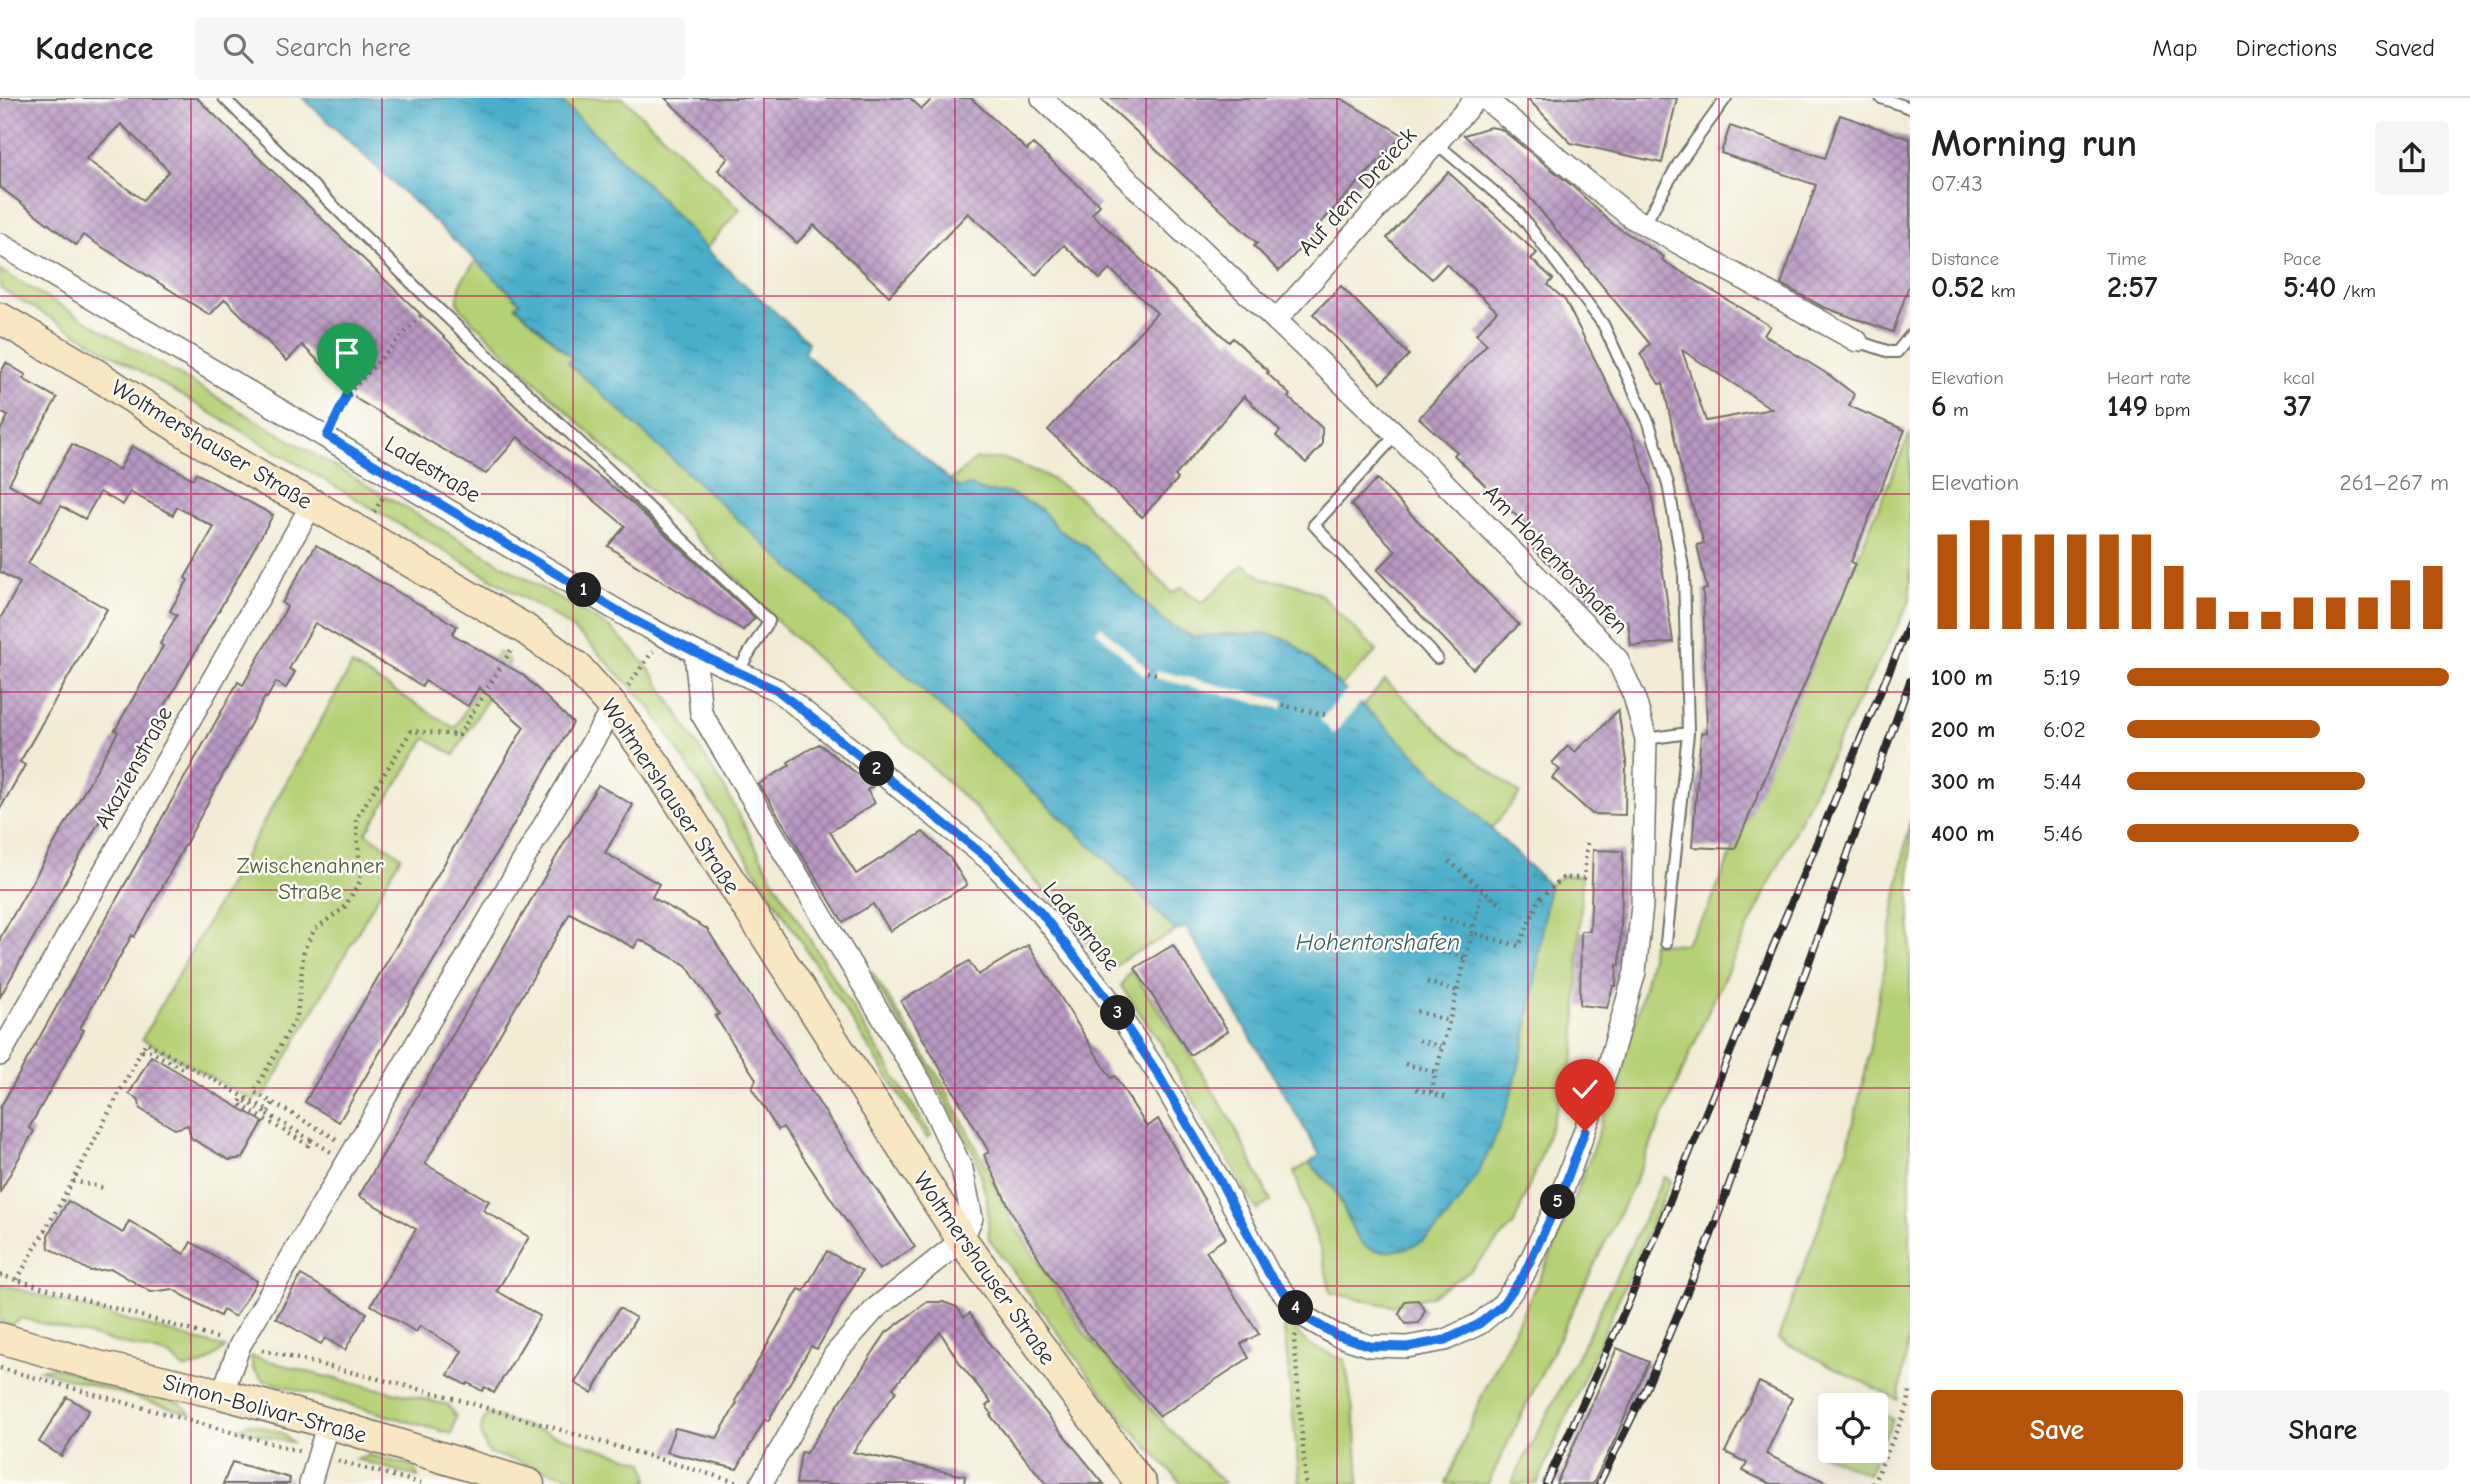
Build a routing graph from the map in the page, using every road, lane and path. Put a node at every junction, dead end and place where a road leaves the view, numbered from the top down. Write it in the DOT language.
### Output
graph roads {
  1 [pos="224,98"];
  2 [pos="1042,98"];
  3 [pos="1477,98"];
  4 [pos="1484,98"];
  5 [pos="1726,98"];
  6 [pos="1881,98"];
  7 [pos="1910,108"];
  8 [pos="1436,143"];
  9 [pos="1644,225"];
  10 [pos="0,244"];
  11 [pos="432,303"];
  12 [pos="0,318"];
  13 [pos="1276,320"];
  14 [pos="1910,336"];
  15 [pos="1857,341"];
  16 [pos="1396,435"];
  17 [pos="327,436"];
  18 [pos="384,495"];
  19 [pos="312,504"];
  20 [pos="377,506"];
  21 [pos="525,629"];
  22 [pos="695,652"];
  23 [pos="1437,658"];
  24 [pos="646,662"];
  25 [pos="738,671"];
  26 [pos="1147,673"];
  27 [pos="1156,674"];
  28 [pos="633,679"];
  29 [pos="1283,705"];
  30 [pos="613,707"];
  31 [pos="1325,715"];
  32 [pos="1688,733"];
  33 [pos="1646,738"];
  34 [pos="1587,843"];
  35 [pos="1449,861"];
  36 [pos="1482,891"];
  37 [pos="1503,907"];
  38 [pos="1443,918"];
  39 [pos="1473,930"];
  40 [pos="1666,943"];
  41 [pos="1435,950"];
  42 [pos="1465,958"];
  43 [pos="1426,982"];
  44 [pos="1457,991"];
  45 [pos="1417,1012"];
  46 [pos="1449,1021"];
  47 [pos="1419,1040"];
  48 [pos="1443,1047"];
  49 [pos="141,1051"];
  50 [pos="0,1055"];
  51 [pos="1405,1064"];
  52 [pos="186,1071"];
  53 [pos="1436,1072"];
  54 [pos="1416,1089"];
  55 [pos="1431,1092"];
  56 [pos="1446,1097"];
  57 [pos="272,1103"];
  58 [pos="268,1112"];
  59 [pos="353,1149"];
  60 [pos="73,1181"];
  61 [pos="104,1188"];
  62 [pos="962,1240"];
  63 [pos="0,1275"];
  64 [pos="17,1280"];
  65 [pos="1305,1317"];
  66 [pos="0,1338"];
  67 [pos="240,1345"];
  68 [pos="1407,1347"];
  69 [pos="0,1368"];
  70 [pos="1910,1390"];
  71 [pos="222,1394"];
  72 [pos="328,1423"];
  73 [pos="319,1456"];
  74 [pos="310,1484"];
  75 [pos="424,1484"];
  76 [pos="529,1484"];
  77 [pos="743,1484"];
  78 [pos="761,1484"];
  79 [pos="1141,1484"];
  80 [pos="1306,1484"];
  81 [pos="1874,1484"];
  1 -- 11 [label="lane"];
  2 -- 13 [label="street, Am Hohentorshafen"];
  3 -- 8 [label="street, Auf dem Dreieck"];
  4 -- 9 [label="street"];
  5 -- 9 [label="lane"];
  6 -- 7 [label="lane"];
  8 -- 13 [label="street, Auf dem Dreieck"];
  8 -- 32 [label="lane"];
  9 -- 15 [label="street"];
  10 -- 17 [label="street, Ladestraße"];
  11 -- 17 [label="path"];
  11 -- 25 [label="lane"];
  12 -- 19 [label="street, Woltmershauser Straße"];
  13 -- 16 [label="street, Am Hohentorshafen"];
  14 -- 15 [label="lane"];
  16 -- 23 [label="lane"];
  16 -- 33 [label="street, Am Hohentorshafen"];
  17 -- 22 [label="street, Ladestraße"];
  18 -- 20 [label="path"];
  19 -- 21 [label="street, Woltmershauser Straße"];
  19 -- 50 [label="street, Akazienstraße"];
  21 -- 30 [label="street, Woltmershauser Straße"];
  21 -- 57 [label="path"];
  22 -- 25 [label="street, Ladestraße"];
  22 -- 62 [label="street"];
  24 -- 28 [label="path"];
  25 -- 65 [label="street, Ladestraße"];
  26 -- 27 [label="path"];
  29 -- 31 [label="path"];
  30 -- 59 [label="street"];
  30 -- 62 [label="street, Woltmershauser Straße"];
  32 -- 33 [label="lane"];
  32 -- 40 [label="lane"];
  33 -- 68 [label="street, Am Hohentorshafen"];
  34 -- 39 [label="path"];
  35 -- 36 [label="path"];
  36 -- 37 [label="path"];
  36 -- 39 [label="path"];
  38 -- 39 [label="path"];
  39 -- 42 [label="path"];
  41 -- 42 [label="path"];
  42 -- 44 [label="path"];
  43 -- 44 [label="path"];
  44 -- 46 [label="path"];
  45 -- 46 [label="path"];
  46 -- 48 [label="path"];
  47 -- 48 [label="path"];
  48 -- 53 [label="path"];
  49 -- 52 [label="path"];
  49 -- 58 [label="path"];
  49 -- 60 [label="path"];
  51 -- 53 [label="path"];
  53 -- 55 [label="path"];
  54 -- 55 [label="path"];
  55 -- 56 [label="path"];
  57 -- 58 [label="path"];
  57 -- 59 [label="path"];
  58 -- 58 [label="path"];
  59 -- 67 [label="street"];
  60 -- 61 [label="path"];
  60 -- 64 [label="path"];
  62 -- 78 [label="street"];
  62 -- 79 [label="street, Woltmershauser Straße"];
  63 -- 64 [label="path"];
  64 -- 67 [label="path"];
  65 -- 68 [label="street, Ladestraße"];
  65 -- 80 [label="path"];
  66 -- 71 [label="street, Simon-Bolivar-Straße"];
  67 -- 71 [label="street"];
  67 -- 77 [label="path"];
  69 -- 73 [label="path"];
  70 -- 81 [label="path"];
  71 -- 72 [label="street, Simon-Bolivar-Straße"];
  72 -- 73 [label="street"];
  72 -- 76 [label="street, Simon-Bolivar-Straße"];
  73 -- 74 [label="street"];
  73 -- 75 [label="path"];
}
